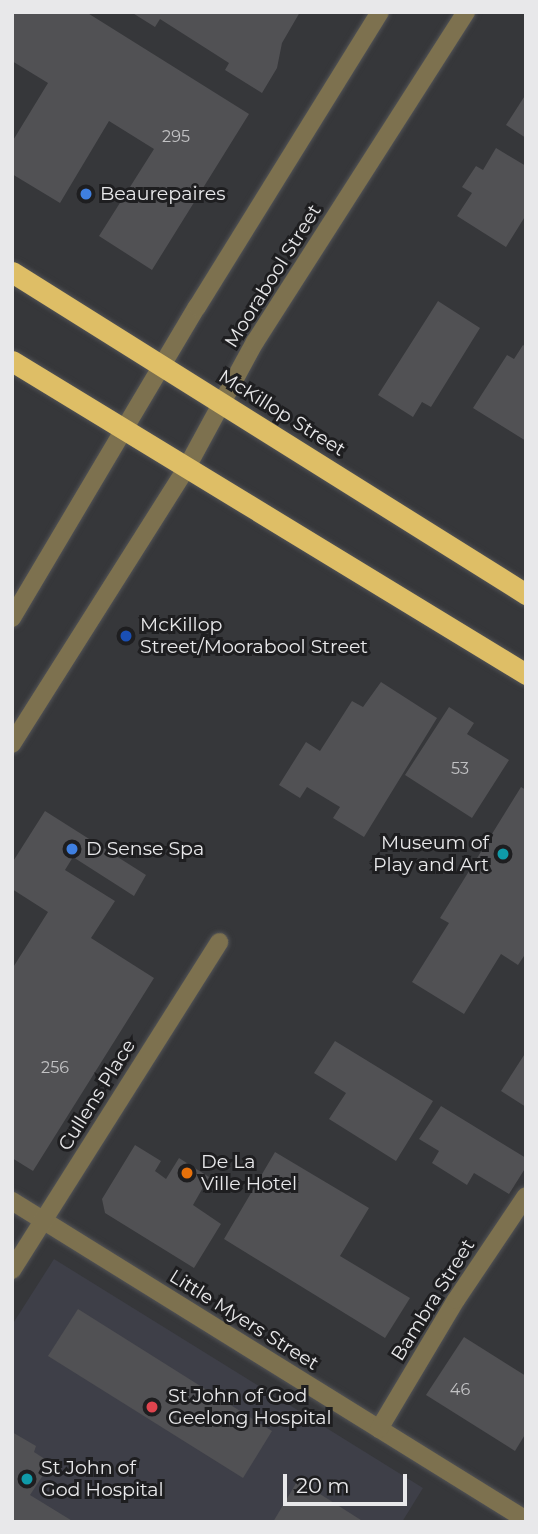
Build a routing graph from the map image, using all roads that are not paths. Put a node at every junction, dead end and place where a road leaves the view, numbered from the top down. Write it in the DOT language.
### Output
graph roads {
  1 [pos="380,12"];
  2 [pos="466,12"];
  3 [pos="12,272"];
  4 [pos="12,361"];
  5 [pos="163,366"];
  6 [pos="222,403"];
  7 [pos="125,431"];
  8 [pos="187,467"];
  9 [pos="526,594"];
  10 [pos="12,618"];
  11 [pos="526,674"];
  12 [pos="12,744"];
  13 [pos="219,942"];
  14 [pos="526,1196"];
  15 [pos="12,1201"];
  16 [pos="43,1220"];
  17 [pos="12,1270"];
  18 [pos="379,1429"];
  19 [pos="526,1520"];
  1 -- 5 [label="street"];
  2 -- 6 [label="street, Moorabool Street"];
  3 -- 5 [label="highway, McKillop Street"];
  4 -- 7 [label="highway"];
  5 -- 6 [label="highway, McKillop Street"];
  5 -- 7 [label="street"];
  6 -- 8 [label="street, Moorabool Street"];
  6 -- 9 [label="highway, McKillop Street"];
  7 -- 8 [label="highway"];
  7 -- 10 [label="street"];
  8 -- 11 [label="highway"];
  8 -- 12 [label="street, Moorabool Street"];
  13 -- 16 [label="street, Cullens Place"];
  14 -- 18 [label="street, Bambra Street"];
  15 -- 16 [label="street, Little Myers Street"];
  16 -- 17 [label="street, Cullens Place"];
  16 -- 18 [label="street, Little Myers Street"];
  18 -- 19 [label="street, Little Myers Street"];
}
